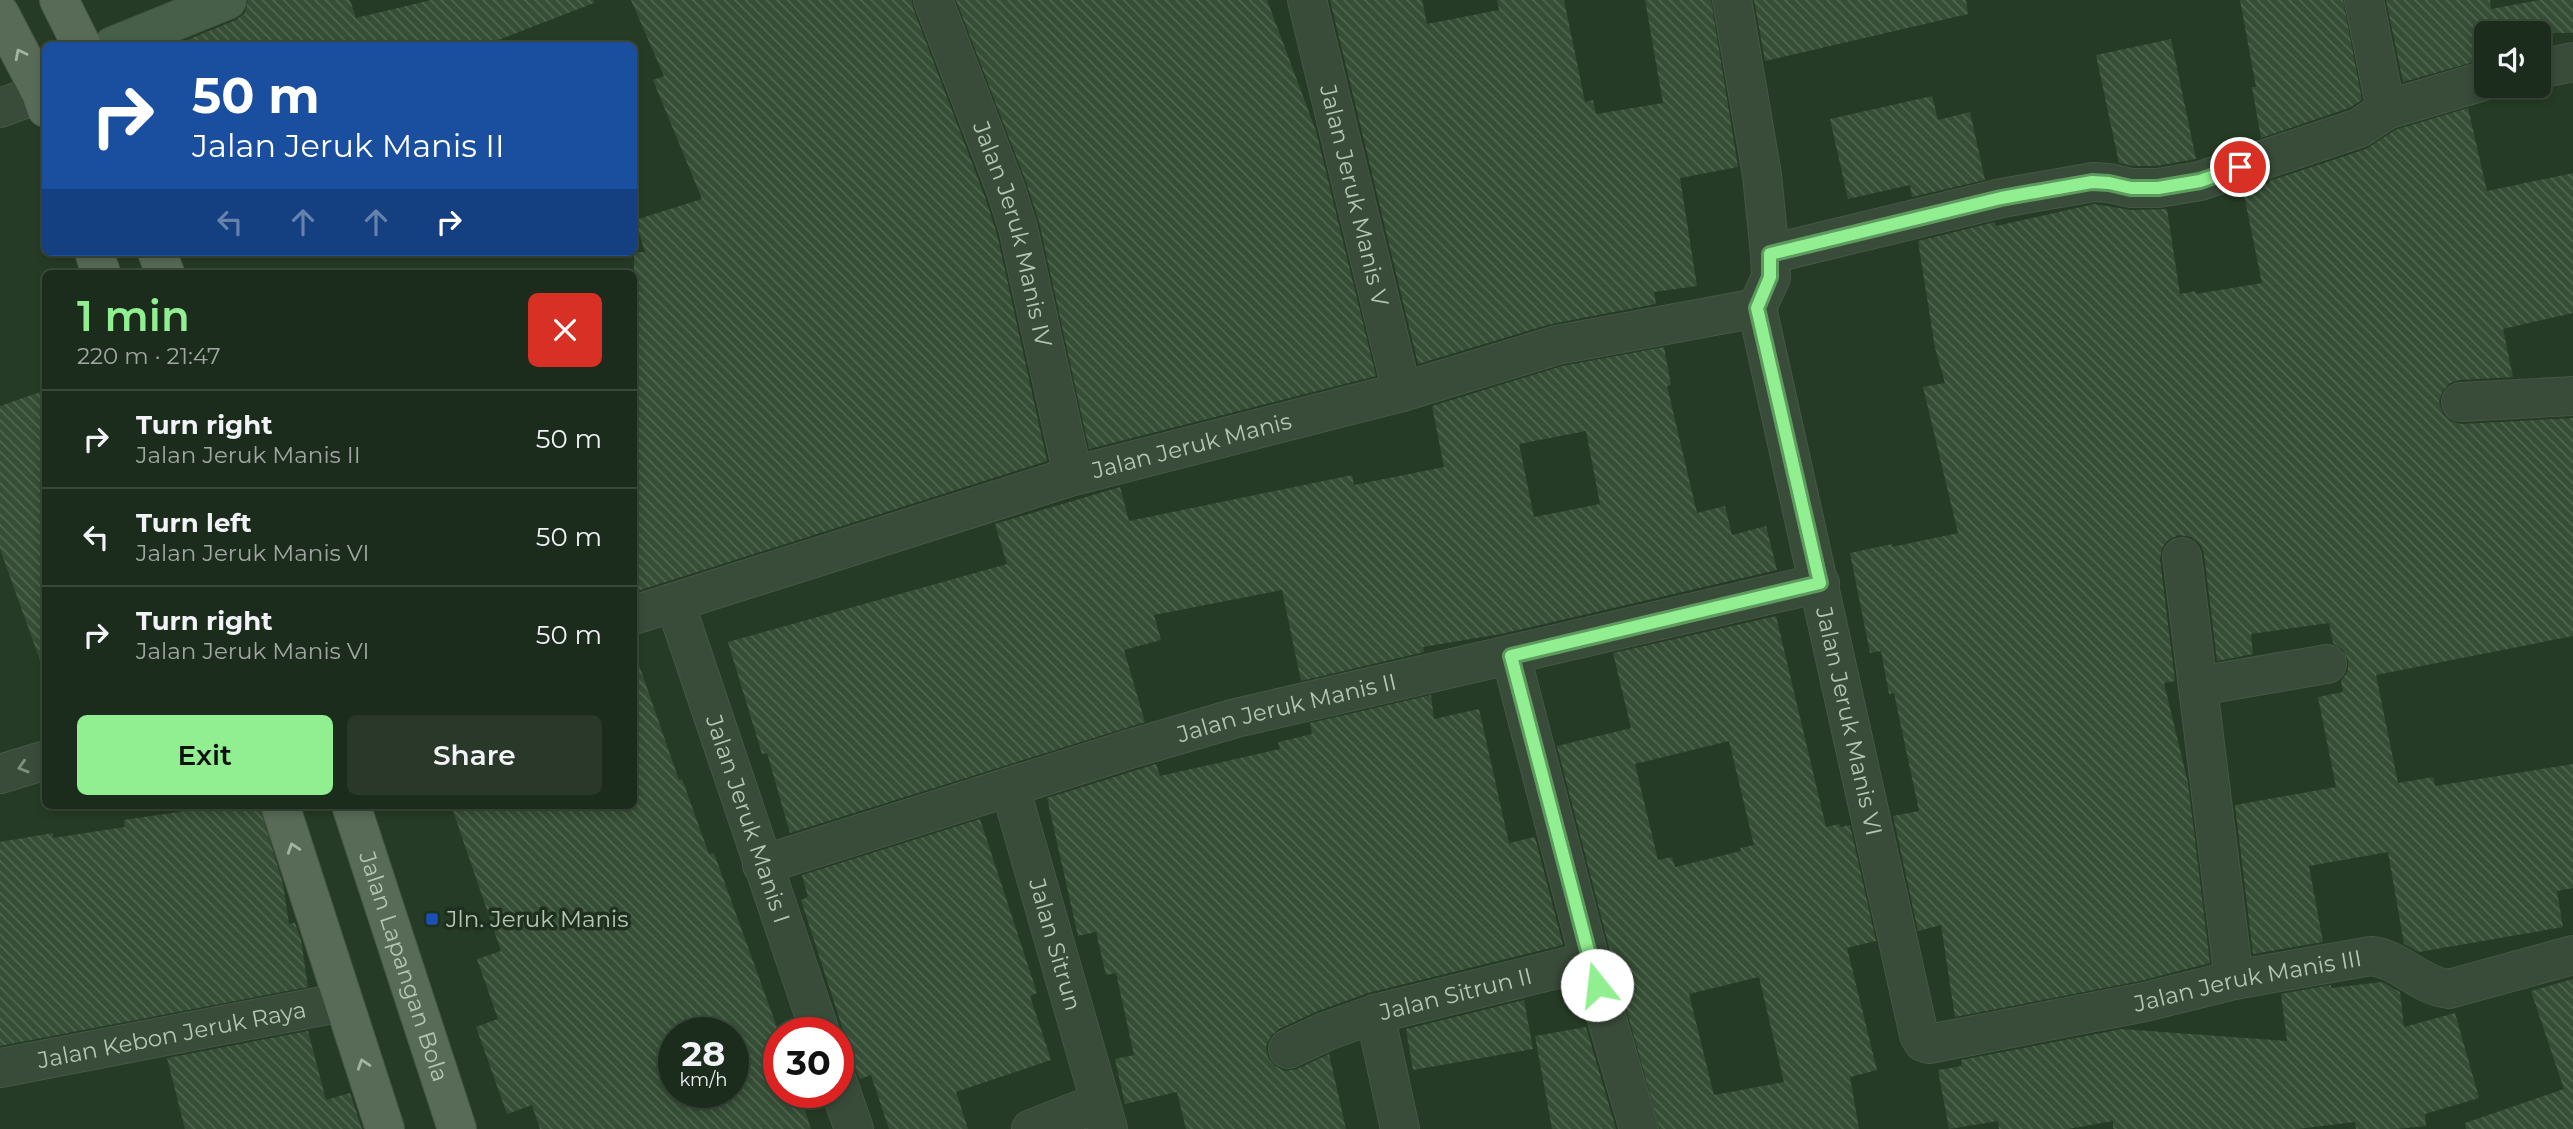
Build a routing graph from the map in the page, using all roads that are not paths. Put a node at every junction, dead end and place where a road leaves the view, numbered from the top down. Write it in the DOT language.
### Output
graph roads {
  1 [pos="59,0"];
  2 [pos="227,0"];
  3 [pos="933,0"];
  4 [pos="1307,0"];
  5 [pos="1732,0"];
  6 [pos="2364,0"];
  7 [pos="0,14"];
  8 [pos="80,42"];
  9 [pos="123,42"];
  10 [pos="2573,62"];
  11 [pos="2551,67"];
  12 [pos="2474,83"];
  13 [pos="42,98"];
  14 [pos="42,100"];
  15 [pos="0,108"];
  16 [pos="2386,110"];
  17 [pos="1770,254"];
  18 [pos="1757,308"];
  19 [pos="1402,393"];
  20 [pos="2573,396"];
  21 [pos="2461,402"];
  22 [pos="1073,476"];
  23 [pos="2182,557"];
  24 [pos="1820,583"];
  25 [pos="675,603"];
  26 [pos="637,614"];
  27 [pos="1511,656"];
  28 [pos="2327,664"];
  29 [pos="2198,687"];
  30 [pos="42,761"];
  31 [pos="0,774"];
  32 [pos="1010,787"];
  33 [pos="281,809"];
  34 [pos="352,809"];
  35 [pos="762,865"];
  36 [pos="2573,955"];
  37 [pos="1590,961"];
  38 [pos="2234,980"];
  39 [pos="343,1002"];
  40 [pos="1375,1014"];
  41 [pos="815,1017"];
  42 [pos="1919,1035"];
  43 [pos="1288,1049"];
  44 [pos="0,1068"];
  45 [pos="847,1108"];
  46 [pos="1104,1115"];
  47 [pos="384,1129"];
  48 [pos="457,1129"];
  49 [pos="854,1129"];
  50 [pos="1031,1129"];
  51 [pos="1400,1129"];
  52 [pos="1639,1129"];
  1 -- 8 [label="main road"];
  2 -- 9 [label="street"];
  3 -- 22 [label="street, Jalan Jeruk Manis IV"];
  4 -- 19 [label="street, Jalan Jeruk Manis V"];
  5 -- 17 [label="street"];
  6 -- 16 [label="street"];
  13 -- 7 [label="main road, one-way"];
  10 -- 11 [label="street"];
  12 -- 16 [label="street"];
  14 -- 15 [label="street"];
  16 -- 17 [label="street"];
  17 -- 18 [label="street"];
  18 -- 19 [label="street, Jalan Jeruk Manis"];
  18 -- 24 [label="street, Jalan Jeruk Manis VI"];
  19 -- 22 [label="street, Jalan Jeruk Manis"];
  20 -- 21 [label="street"];
  22 -- 25 [label="street, Jalan Jeruk Manis"];
  23 -- 29 [label="street"];
  24 -- 27 [label="street, Jalan Jeruk Manis II"];
  24 -- 42 [label="street, Jalan Jeruk Manis VI"];
  25 -- 26 [label="street, Jalan Jeruk Manis"];
  25 -- 35 [label="street, Jalan Jeruk Manis I"];
  27 -- 32 [label="street, Jalan Jeruk Manis II"];
  27 -- 37 [label="street"];
  28 -- 29 [label="street"];
  29 -- 38 [label="street"];
  30 -- 31 [label="street, one-way"];
  32 -- 35 [label="street, Jalan Jeruk Manis II"];
  32 -- 46 [label="street, Jalan Sitrun"];
  39 -- 33 [label="main road, one-way"];
  34 -- 48 [label="main road, Jalan Lapangan Bola"];
  35 -- 41 [label="street, Jalan Jeruk Manis I"];
  36 -- 38 [label="street, Jalan Jeruk Manis III"];
  37 -- 40 [label="street, Jalan Sitrun II"];
  37 -- 52 [label="street"];
  38 -- 42 [label="street, Jalan Jeruk Manis III"];
  39 -- 44 [label="street, Jalan Kebon Jeruk Raya"];
  47 -- 39 [label="main road, one-way"];
  40 -- 43 [label="street"];
  40 -- 51 [label="street, Jalan Sitrun II"];
  45 -- 49 [label="street"];
  46 -- 50 [label="street, Jalan Sitrun"];
}
